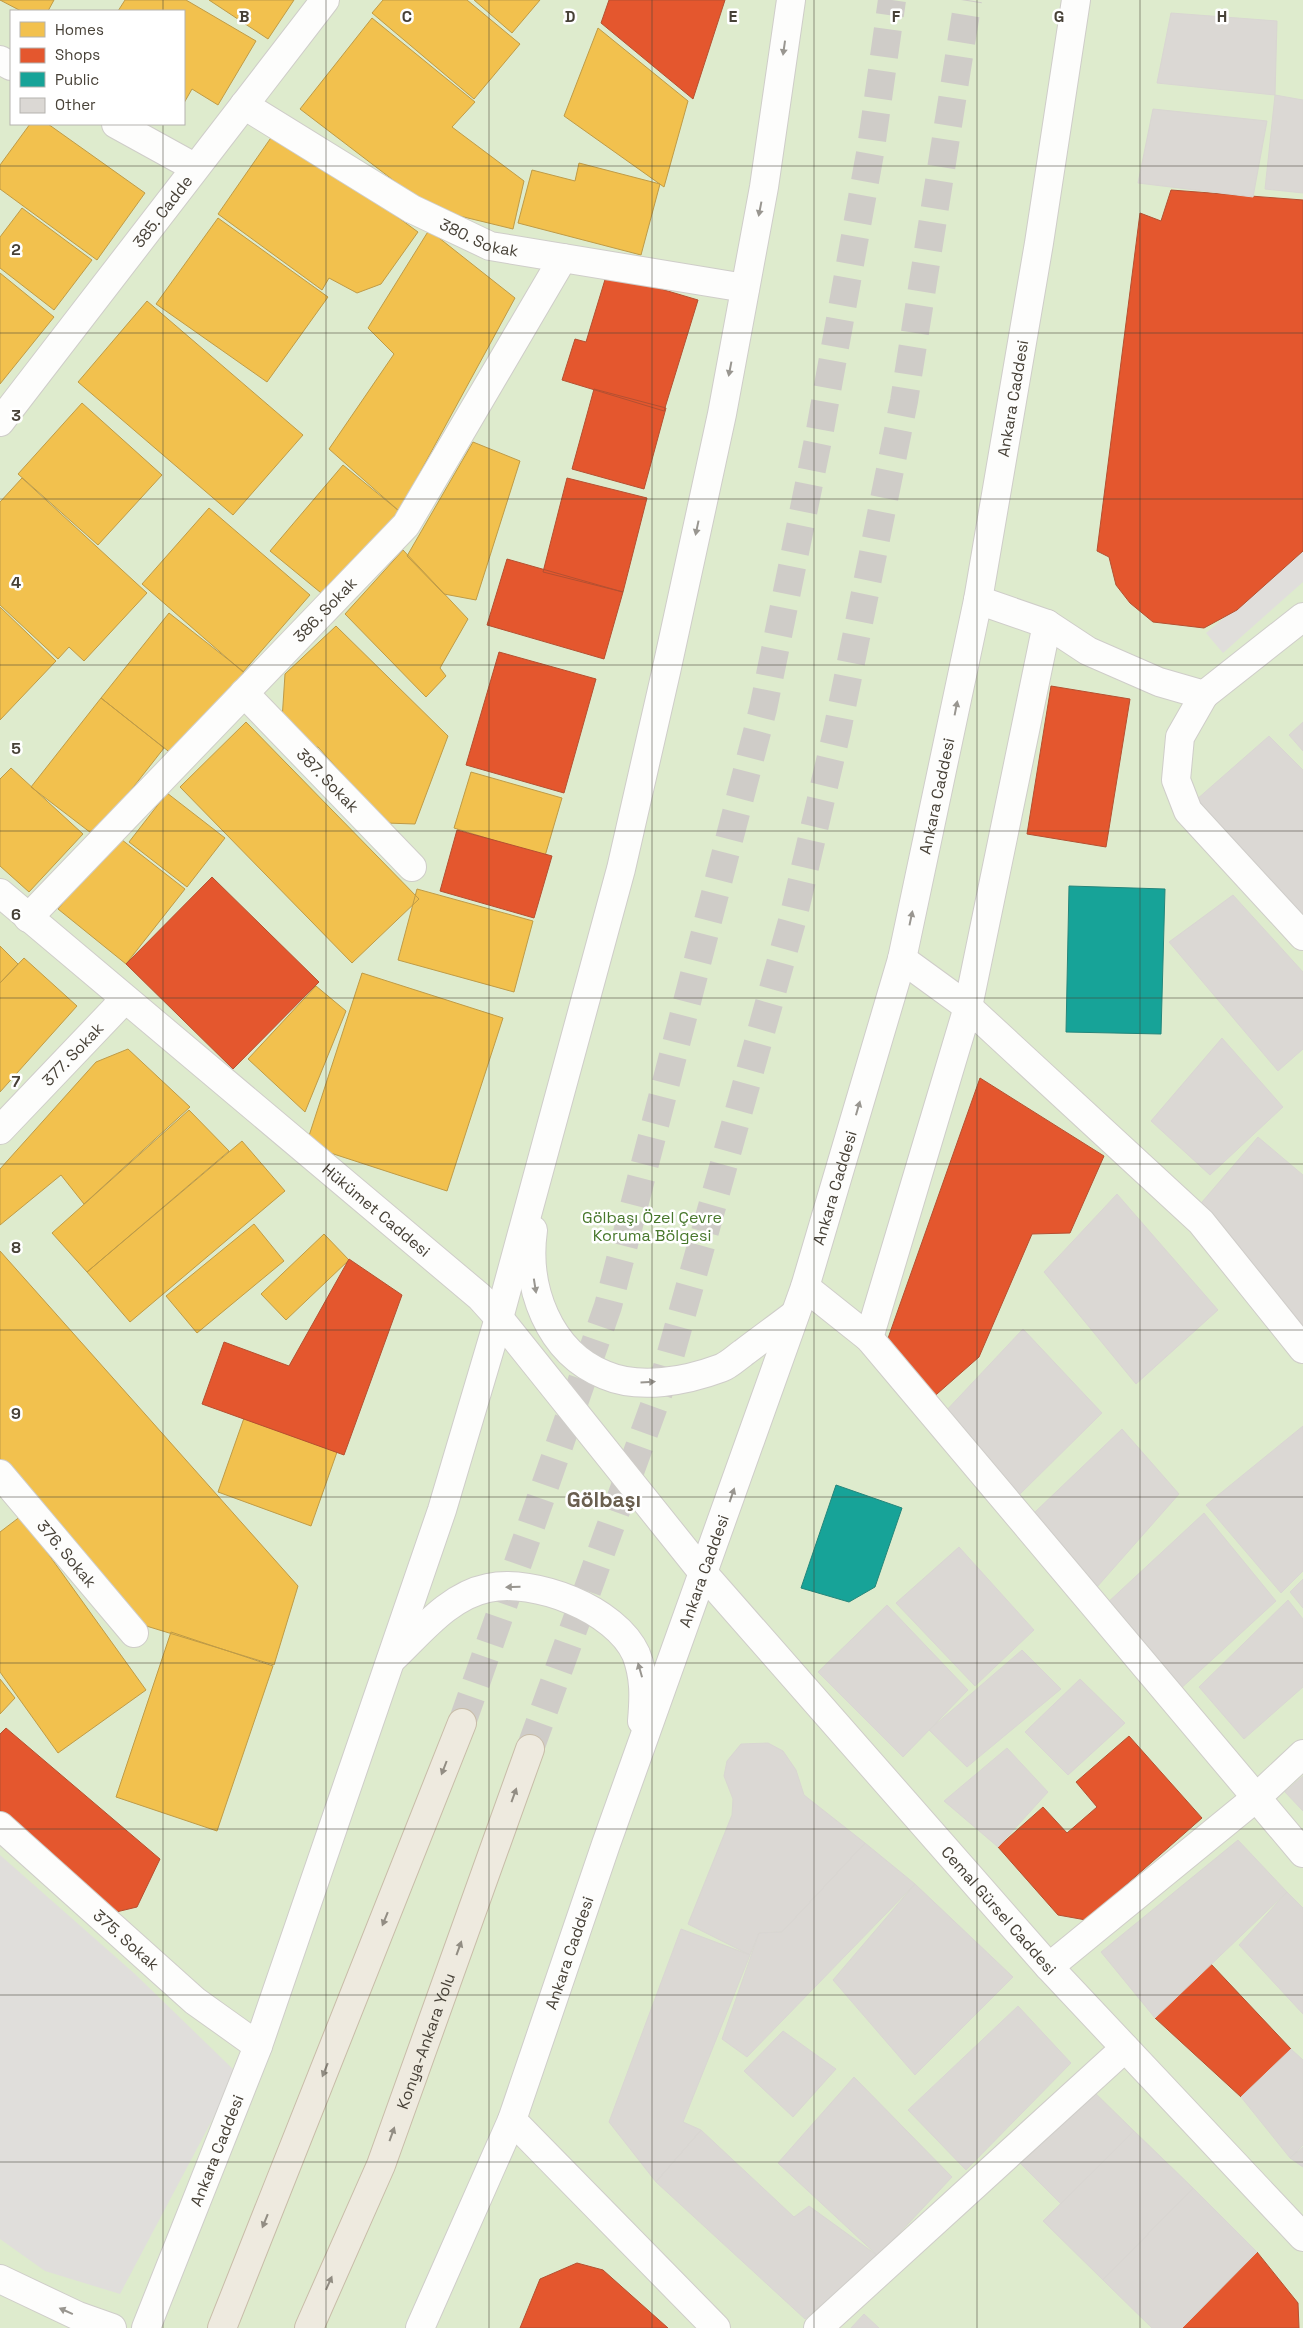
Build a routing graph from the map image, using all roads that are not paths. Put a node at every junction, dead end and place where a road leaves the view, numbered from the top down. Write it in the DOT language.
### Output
graph roads {
  1 [pos="325,0"];
  2 [pos="791,0"];
  3 [pos="1076,0"];
  4 [pos="244,105"];
  5 [pos="118,125"];
  6 [pos="194,167"];
  7 [pos="563,258"];
  8 [pos="745,288"];
  9 [pos="0,422"];
  10 [pos="978,600"];
  11 [pos="1303,617"];
  12 [pos="1047,624"];
  13 [pos="244,693"];
  14 [pos="1204,695"];
  15 [pos="412,867"];
  16 [pos="0,893"];
  17 [pos="28,918"];
  18 [pos="1303,936"];
  19 [pos="902,958"];
  20 [pos="124,1000"];
  21 [pos="968,1007"];
  22 [pos="0,1130"];
  23 [pos="544,1151"];
  24 [pos="806,1287"];
  25 [pos="795,1314"];
  26 [pos="499,1318"];
  27 [pos="869,1338"];
  28 [pos="1301,1342"];
  29 [pos="0,1474"];
  30 [pos="704,1574"];
  31 [pos="134,1633"];
  32 [pos="389,1662"];
  33 [pos="462,1722"];
  34 [pos="530,1749"];
  35 [pos="639,1753"];
  36 [pos="1303,1754"];
  37 [pos="1257,1797"];
  38 [pos="0,1826"];
  39 [pos="1303,1853"];
  40 [pos="1049,1967"];
  41 [pos="258,2046"];
  42 [pos="1125,2048"];
  43 [pos="512,2120"];
  44 [pos="1303,2237"];
  45 [pos="0,2279"];
  46 [pos="112,2328"];
  47 [pos="146,2328"];
  48 [pos="222,2328"];
  49 [pos="309,2328"];
  50 [pos="420,2328"];
  51 [pos="716,2328"];
  52 [pos="818,2328"];
  1 -- 4 [label="street, 385. Cadde"];
  2 -- 8 [label="street, Ankara Caddesi, one-way"];
  3 -- 10 [label="street, Ankara Caddesi"];
  4 -- 6 [label="street, 385. Cadde"];
  4 -- 7 [label="street, 380. Sokak"];
  5 -- 6 [label="street"];
  6 -- 9 [label="street, 385. Cadde"];
  7 -- 8 [label="street, 380. Sokak"];
  7 -- 13 [label="street, 386. Sokak"];
  8 -- 23 [label="street, Ankara Caddesi, one-way"];
  10 -- 12 [label="street"];
  19 -- 10 [label="street, Ankara Caddesi, one-way"];
  11 -- 14 [label="street"];
  12 -- 14 [label="street"];
  12 -- 21 [label="street"];
  13 -- 15 [label="street, 387. Sokak"];
  13 -- 17 [label="street, 386. Sokak"];
  14 -- 18 [label="street"];
  16 -- 17 [label="street, Hükümet Caddesi"];
  17 -- 20 [label="street, Hükümet Caddesi"];
  19 -- 21 [label="street"];
  24 -- 19 [label="street, Ankara Caddesi, one-way"];
  20 -- 22 [label="street, 377. Sokak"];
  20 -- 26 [label="street, Hükümet Caddesi"];
  21 -- 27 [label="street"];
  21 -- 28 [label="street"];
  23 -- 25 [label="street, one-way"];
  23 -- 26 [label="street, Ankara Caddesi"];
  24 -- 25 [label="street, Ankara Caddesi"];
  24 -- 27 [label="street"];
  30 -- 25 [label="street, Ankara Caddesi, one-way"];
  26 -- 30 [label="street, Hükümet Caddesi"];
  26 -- 32 [label="street, Ankara Caddesi"];
  27 -- 37 [label="street"];
  29 -- 31 [label="street, 376. Sokak"];
  30 -- 35 [label="street, Ankara Caddesi"];
  30 -- 40 [label="street, Cemal Gürsel Caddesi"];
  35 -- 32 [label="street, one-way"];
  32 -- 41 [label="street, Ankara Caddesi"];
  33 -- 48 [label="highway, one-way"];
  49 -- 34 [label="highway, Konya-Ankara Yolu, one-way"];
  35 -- 43 [label="street, Ankara Caddesi"];
  36 -- 37 [label="street"];
  37 -- 39 [label="street"];
  37 -- 40 [label="street"];
  38 -- 41 [label="street, 375. Sokak"];
  40 -- 42 [label="street, Cemal Gürsel Caddesi"];
  41 -- 47 [label="street, Ankara Caddesi"];
  42 -- 44 [label="street, Cemal Gürsel Caddesi"];
  42 -- 52 [label="street"];
  43 -- 50 [label="street, Ankara Caddesi"];
  43 -- 51 [label="street"];
  46 -- 45 [label="street, one-way"];
}
